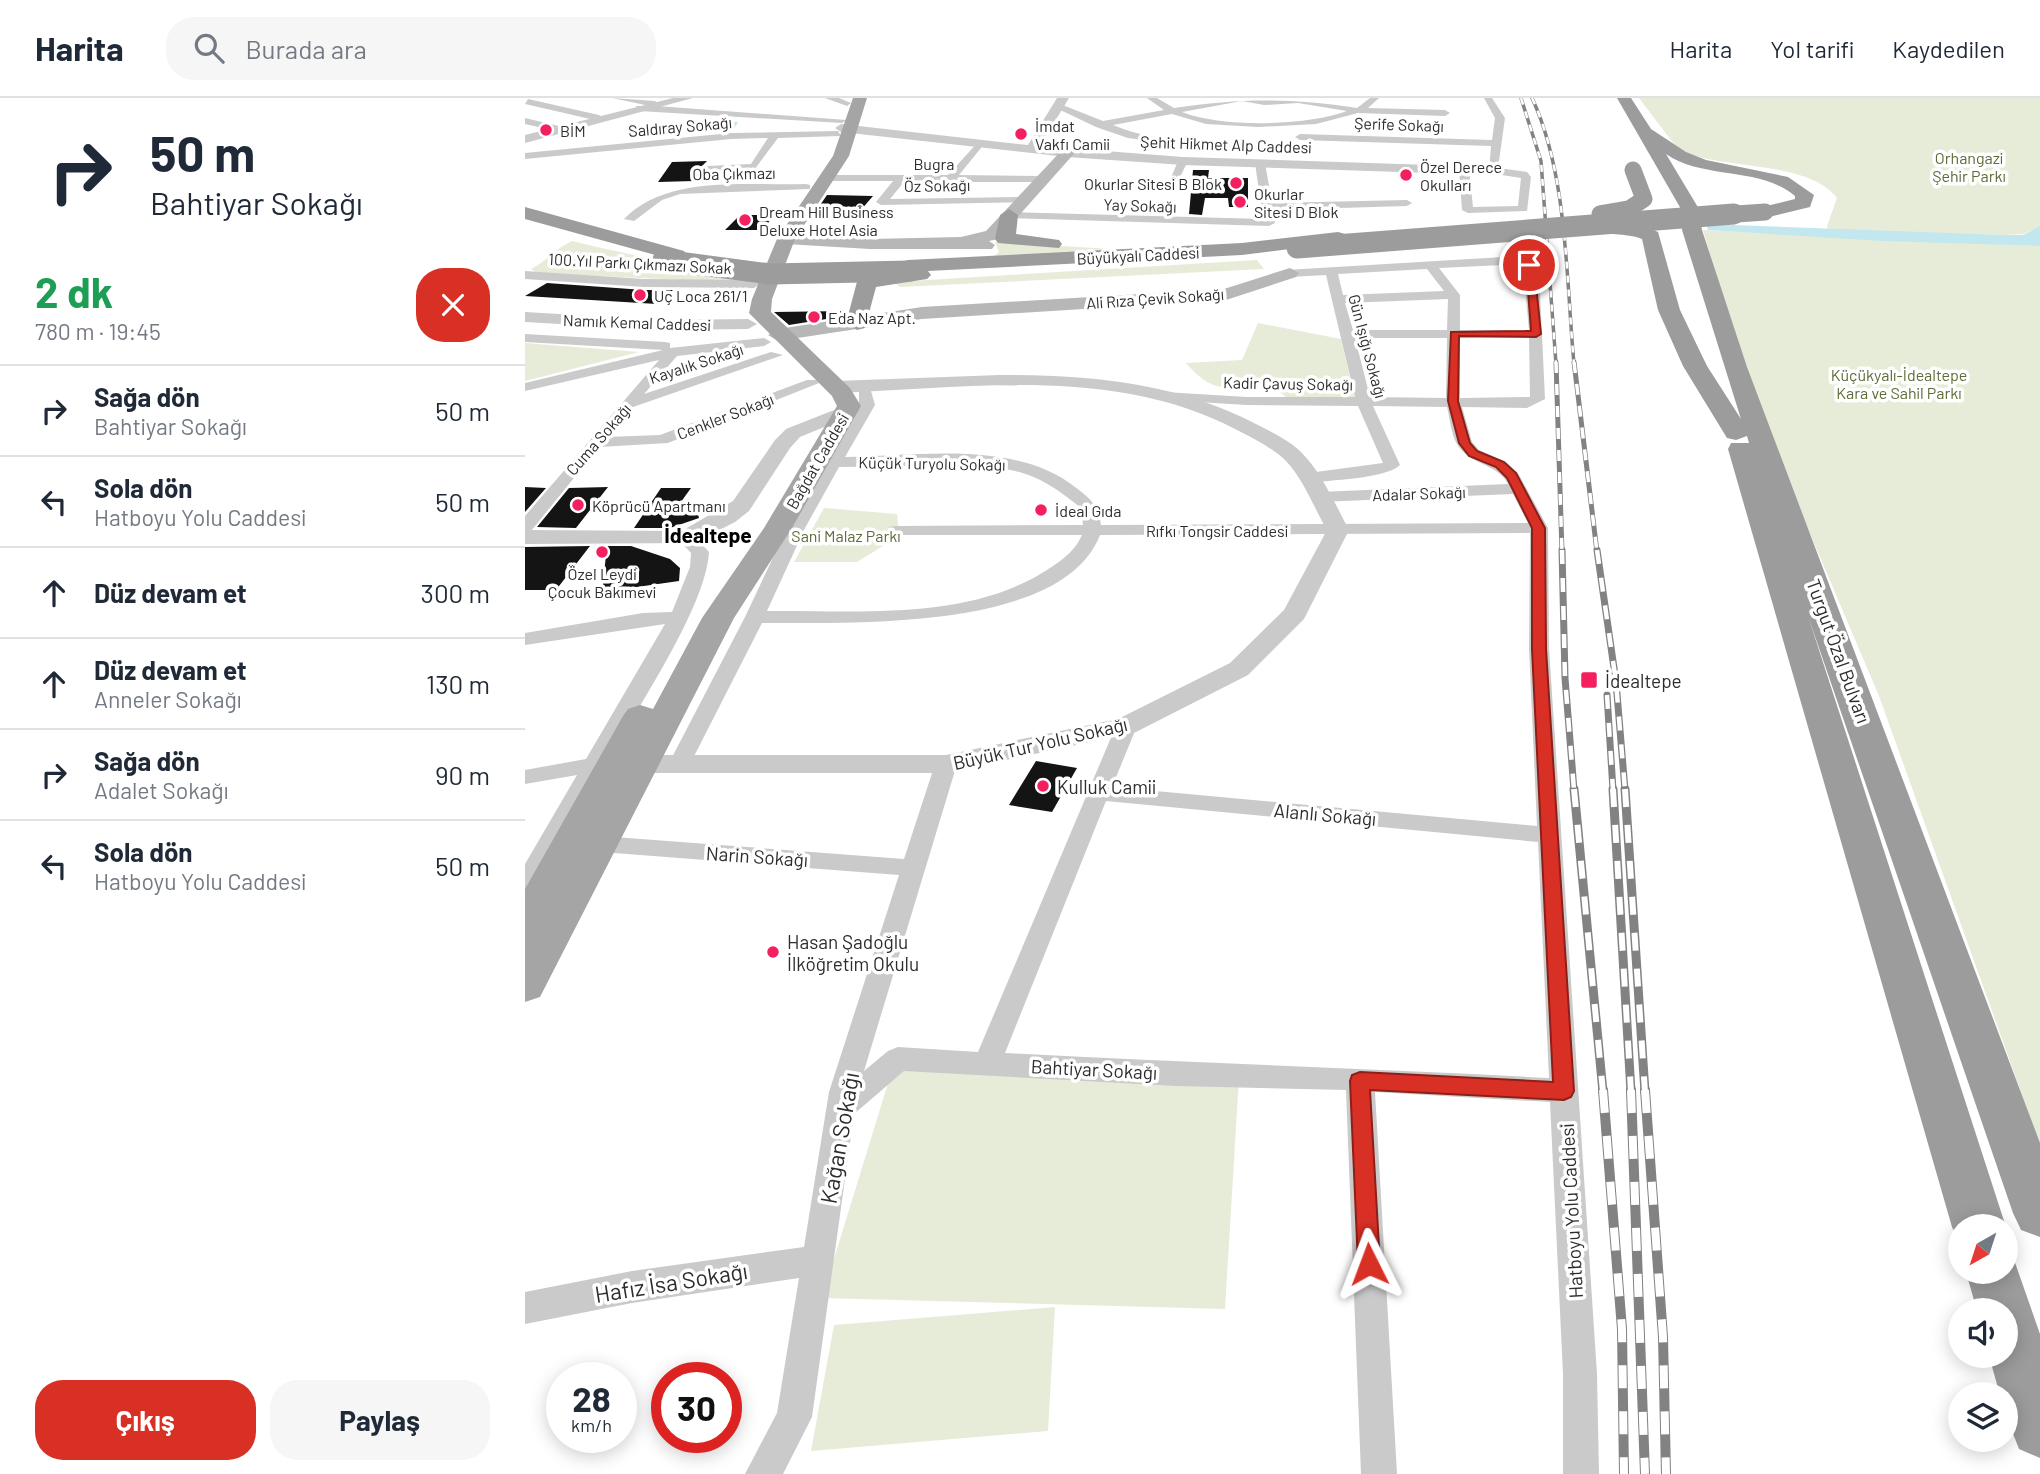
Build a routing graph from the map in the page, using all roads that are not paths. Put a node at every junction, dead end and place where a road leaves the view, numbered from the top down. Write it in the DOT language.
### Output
graph roads {
  1 [pos="616,98"];
  2 [pos="687,98"];
  3 [pos="1151,98"];
  4 [pos="1375,98"];
  5 [pos="1488,98"];
  6 [pos="1609,98"];
  7 [pos="1624,98"];
  8 [pos="1239,99"];
  9 [pos="1298,99"];
  10 [pos="528,102"];
  11 [pos="639,102"];
  12 [pos="1060,102"];
  13 [pos="1171,111"];
  14 [pos="1360,111"];
  15 [pos="845,113"];
  16 [pos="599,118"];
  17 [pos="525,121"];
  18 [pos="1295,124"];
  19 [pos="1099,125"];
  20 [pos="560,129"];
  21 [pos="1644,130"];
  22 [pos="775,135"];
  23 [pos="1300,137"];
  24 [pos="1397,138"];
  25 [pos="525,139"];
  26 [pos="980,143"];
  27 [pos="1497,143"];
  28 [pos="1032,148"];
  29 [pos="1302,149"];
  30 [pos="1067,153"];
  31 [pos="525,156"];
  32 [pos="1183,161"];
  33 [pos="1260,163"];
  34 [pos="1631,163"];
  35 [pos="1305,164"];
  36 [pos="706,169"];
  37 [pos="1464,169"];
  38 [pos="1493,171"];
  39 [pos="901,179"];
  40 [pos="951,179"];
  41 [pos="1042,179"];
  42 [pos="816,183"];
  43 [pos="1170,187"];
  44 [pos="1025,200"];
  45 [pos="1407,203"];
  46 [pos="1265,207"];
  47 [pos="1761,210"];
  48 [pos="525,213"];
  49 [pos="1009,215"];
  50 [pos="630,219"];
  51 [pos="525,221"];
  52 [pos="1683,222"];
  53 [pos="1269,223"];
  54 [pos="1528,223"];
  55 [pos="567,225"];
  56 [pos="1580,225"];
  57 [pos="786,239"];
  58 [pos="989,240"];
  59 [pos="1380,245"];
  60 [pos="1272,246"];
  61 [pos="1296,246"];
  62 [pos="1187,252"];
  63 [pos="1246,254"];
  64 [pos="670,257"];
  65 [pos="958,264"];
  66 [pos="1072,264"];
  67 [pos="1429,264"];
  68 [pos="1390,266"];
  69 [pos="909,269"];
  70 [pos="1331,271"];
  71 [pos="1290,274"];
  72 [pos="525,275"];
  73 [pos="546,276"];
  74 [pos="754,284"];
  75 [pos="525,290"];
  76 [pos="1454,295"];
  77 [pos="1338,299"];
  78 [pos="525,317"];
  79 [pos="857,323"];
  80 [pos="1346,334"];
  81 [pos="1455,334"];
  82 [pos="1536,334"];
  83 [pos="525,338"];
  84 [pos="767,339"];
  85 [pos="706,348"];
  86 [pos="673,352"];
  87 [pos="837,386"];
  88 [pos="525,387"];
  89 [pos="1164,396"];
  90 [pos="1453,401"];
  91 [pos="1364,402"];
  92 [pos="628,404"];
  93 [pos="834,416"];
  94 [pos="1735,432"];
  95 [pos="594,442"];
  96 [pos="834,462"];
  97 [pos="1313,488"];
  98 [pos="1518,489"];
  99 [pos="525,527"];
  100 [pos="1539,528"];
  101 [pos="1338,530"];
  102 [pos="895,531"];
  103 [pos="1092,531"];
  104 [pos="525,537"];
  105 [pos="686,538"];
  106 [pos="679,617"];
  107 [pos="755,617"];
  108 [pos="525,639"];
  109 [pos="1126,726"];
  110 [pos="602,764"];
  111 [pos="641,764"];
  112 [pos="946,764"];
  113 [pos="679,765"];
  114 [pos="525,777"];
  115 [pos="1098,793"];
  116 [pos="1552,835"];
  117 [pos="601,844"];
  118 [pos="913,868"];
  119 [pos="525,885"];
  120 [pos="525,926"];
  121 [pos="525,985"];
  122 [pos="987,1063"];
  123 [pos="1360,1081"];
  124 [pos="1564,1091"];
  125 [pos="840,1109"];
  126 [pos="2040,1213"];
  127 [pos="1975,1214"];
  128 [pos="818,1260"];
  129 [pos="525,1308"];
  130 [pos="2018,1355"];
  131 [pos="2040,1429"];
  132 [pos="763,1474"];
  133 [pos="1379,1474"];
  134 [pos="1581,1474"];
  1 -- 11 [label="street"];
  2 -- 11 [label="street"];
  3 -- 13 [label="street"];
  4 -- 14 [label="street"];
  5 -- 27 [label="street"];
  6 -- 52 [label="highway, Turgut Özal Bulvarı"];
  7 -- 21 [label="highway, Turgut Özal Bulvarı"];
  8 -- 9 [label="street"];
  8 -- 13 [label="street"];
  9 -- 14 [label="street"];
  10 -- 16 [label="street"];
  11 -- 15 [label="street"];
  11 -- 16 [label="street"];
  12 -- 19 [label="street"];
  12 -- 28 [label="street"];
  13 -- 18 [label="street"];
  13 -- 19 [label="street"];
  14 -- 18 [label="street"];
  14 -- 24 [label="street"];
  15 -- 22 [label="street, Saldıray Sokağı"];
  15 -- 26 [label="street, Şehit Hikmet Alp Caddesi"];
  15 -- 42 [label="main road, Bağdat Caddesi"];
  16 -- 20 [label="street"];
  17 -- 20 [label="street"];
  18 -- 23 [label="street"];
  19 -- 29 [label="street"];
  20 -- 25 [label="street"];
  21 -- 47 [label="highway"];
  21 -- 52 [label="highway, Turgut Özal Bulvarı"];
  22 -- 31 [label="street, Saldıray Sokağı"];
  22 -- 36 [label="street"];
  23 -- 24 [label="street, Şerife Sokağı"];
  23 -- 29 [label="street"];
  24 -- 27 [label="street, Şerife Sokağı"];
  26 -- 28 [label="street, Şehit Hikmet Alp Caddesi"];
  26 -- 40 [label="street"];
  27 -- 38 [label="street"];
  28 -- 30 [label="street, Şehit Hikmet Alp Caddesi"];
  29 -- 35 [label="street"];
  30 -- 32 [label="street, Şehit Hikmet Alp Caddesi"];
  30 -- 41 [label="main road"];
  32 -- 33 [label="street, Şehit Hikmet Alp Caddesi"];
  32 -- 43 [label="street"];
  33 -- 35 [label="street, Şehit Hikmet Alp Caddesi"];
  33 -- 46 [label="street"];
  34 -- 54 [label="highway, bridge"];
  35 -- 37 [label="street, Şehit Hikmet Alp Caddesi"];
  37 -- 38 [label="street, Şehit Hikmet Alp Caddesi"];
  37 -- 38 [label="street, Şehit Hikmet Alp Caddesi"];
  39 -- 40 [label="street, Bugra"];
  39 -- 42 [label="street, Bugra"];
  39 -- 44 [label="street, Öz Sokağı"];
  40 -- 41 [label="street, Bugra"];
  41 -- 44 [label="main road"];
  42 -- 50 [label="street, Oba Çıkmazı"];
  42 -- 57 [label="main road, Bağdat Caddesi"];
  42 -- 74 [label="main road, Bağdat Caddesi"];
  44 -- 49 [label="main road"];
  45 -- 46 [label="street"];
  46 -- 53 [label="street"];
  47 -- 52 [label="highway"];
  47 -- 54 [label="highway, Büyükyalı Caddesi, bridge"];
  47 -- 56 [label="highway, bridge"];
  48 -- 55 [label="highway, Büyükyalı Caddesi"];
  49 -- 53 [label="street, Yay Sokağı"];
  49 -- 58 [label="main road"];
  49 -- 62 [label="highway"];
  50 -- 55 [label="highway"];
  50 -- 64 [label="highway"];
  51 -- 64 [label="highway, Büyükyalı Caddesi"];
  52 -- 94 [label="highway, Turgut Özal Bulvarı"];
  52 -- 126 [label="highway, Turgut Özal Bulvarı"];
  53 -- 60 [label="street"];
  54 -- 61 [label="highway, Büyükyalı Caddesi"];
  55 -- 64 [label="highway, Büyükyalı Caddesi"];
  56 -- 61 [label="highway, Büyükyalı Caddesi, bridge"];
  56 -- 94 [label="highway, bridge"];
  57 -- 58 [label="main road"];
  57 -- 84 [label="main road, Bağdat Caddesi"];
  58 -- 65 [label="highway"];
  59 -- 68 [label="street"];
  60 -- 61 [label="highway, Büyükyalı Caddesi"];
  60 -- 62 [label="highway, Büyükyalı Caddesi"];
  61 -- 63 [label="highway, Büyükyalı Caddesi"];
  62 -- 65 [label="highway, Büyükyalı Caddesi"];
  63 -- 66 [label="highway, Büyükyalı Caddesi"];
  63 -- 71 [label="highway"];
  64 -- 69 [label="highway, Büyükyalı Caddesi, bridge"];
  65 -- 69 [label="highway, Büyükyalı Caddesi"];
  66 -- 69 [label="highway, Büyükyalı Caddesi"];
  66 -- 79 [label="highway"];
  67 -- 68 [label="street, Ali Rıza Çevik Sokağı"];
  67 -- 76 [label="street"];
  67 -- 82 [label="street, Ali Rıza Çevik Sokağı"];
  68 -- 70 [label="street, Ali Rıza Çevik Sokağı"];
  70 -- 71 [label="street, Ali Rıza Çevik Sokağı"];
  70 -- 77 [label="street, Gün Işığı Sokağı"];
  71 -- 79 [label="main road, Ali Rıza Çevik Sokağı"];
  72 -- 73 [label="street, 100.Yıl Parkı Çıkmazı Sokak"];
  73 -- 74 [label="street, 100.Yıl Parkı Çıkmazı Sokak"];
  73 -- 75 [label="street"];
  74 -- 84 [label="main road, Bağdat Caddesi"];
  76 -- 77 [label="street"];
  76 -- 81 [label="street"];
  77 -- 80 [label="street, Gün Işığı Sokağı"];
  78 -- 84 [label="street, Namık Kemal Caddesi"];
  79 -- 84 [label="main road, Ali Rıza Çevik Sokağı"];
  80 -- 81 [label="street"];
  80 -- 91 [label="street, Gün Işığı Sokağı"];
  81 -- 82 [label="street"];
  81 -- 90 [label="street"];
  82 -- 90 [label="street"];
  83 -- 85 [label="street"];
  84 -- 85 [label="street"];
  84 -- 87 [label="main road, Bağdat Caddesi"];
  84 -- 92 [label="street, Kayalık Sokağı"];
  85 -- 86 [label="street"];
  86 -- 88 [label="street"];
  86 -- 92 [label="street, Cuma Sokağı"];
  87 -- 89 [label="street"];
  87 -- 93 [label="main road, Bağdat Caddesi"];
  87 -- 95 [label="street, Cenkler Sokağı"];
  87 -- 96 [label="street"];
  87 -- 111 [label="main road, Bağdat Caddesi"];
  89 -- 91 [label="street, Kadir Çavuş Sokağı"];
  89 -- 97 [label="street"];
  90 -- 91 [label="street, Kadir Çavuş Sokağı"];
  90 -- 98 [label="street"];
  91 -- 97 [label="street, Gün Işığı Sokağı"];
  92 -- 95 [label="street, Cuma Sokağı"];
  93 -- 105 [label="street"];
  93 -- 110 [label="main road, Bağdat Caddesi"];
  94 -- 127 [label="highway, Turgut Özal Bulvarı"];
  95 -- 99 [label="street, Cuma Sokağı"];
  96 -- 103 [label="street, Küçük Turyolu Sokağı"];
  96 -- 107 [label="street"];
  97 -- 98 [label="street, Adalar Sokağı"];
  97 -- 101 [label="street"];
  98 -- 100 [label="street"];
  100 -- 101 [label="street, Rıfkı Tongsir Caddesi"];
  100 -- 116 [label="street, Hatboyu Yolu Caddesi"];
  101 -- 103 [label="street, Rıfkı Tongsir Caddesi"];
  101 -- 109 [label="street, Büyük Tur Yolu Sokağı"];
  102 -- 103 [label="street, Rıfkı Tongsir Caddesi"];
  103 -- 107 [label="street"];
  104 -- 105 [label="street"];
  105 -- 106 [label="street"];
  106 -- 108 [label="street"];
  106 -- 110 [label="street"];
  107 -- 113 [label="street"];
  109 -- 112 [label="street, Büyük Tur Yolu Sokağı"];
  109 -- 115 [label="street"];
  110 -- 111 [label="street"];
  110 -- 114 [label="street"];
  110 -- 119 [label="street"];
  110 -- 120 [label="main road, Bağdat Caddesi"];
  111 -- 113 [label="street, Büyük Tur Yolu Sokağı"];
  111 -- 117 [label="main road, Bağdat Caddesi"];
  112 -- 113 [label="street, Büyük Tur Yolu Sokağı"];
  112 -- 118 [label="street, Kağan Sokağı"];
  115 -- 116 [label="street, Alanlı Sokağı"];
  115 -- 122 [label="street"];
  116 -- 124 [label="street, Hatboyu Yolu Caddesi"];
  117 -- 118 [label="street, Narin Sokağı"];
  117 -- 121 [label="main road, Bağdat Caddesi"];
  118 -- 125 [label="street, Kağan Sokağı"];
  122 -- 123 [label="street, Bahtiyar Sokağı"];
  122 -- 125 [label="street, Bahtiyar Sokağı"];
  123 -- 124 [label="street, Bahtiyar Sokağı"];
  123 -- 133 [label="street"];
  124 -- 134 [label="street, Hatboyu Yolu Caddesi"];
  125 -- 128 [label="street, Kağan Sokağı"];
  128 -- 129 [label="street, Hafız İsa Sokağı"];
  128 -- 132 [label="street, Kağan Sokağı"];
  130 -- 131 [label="highway"];
}
